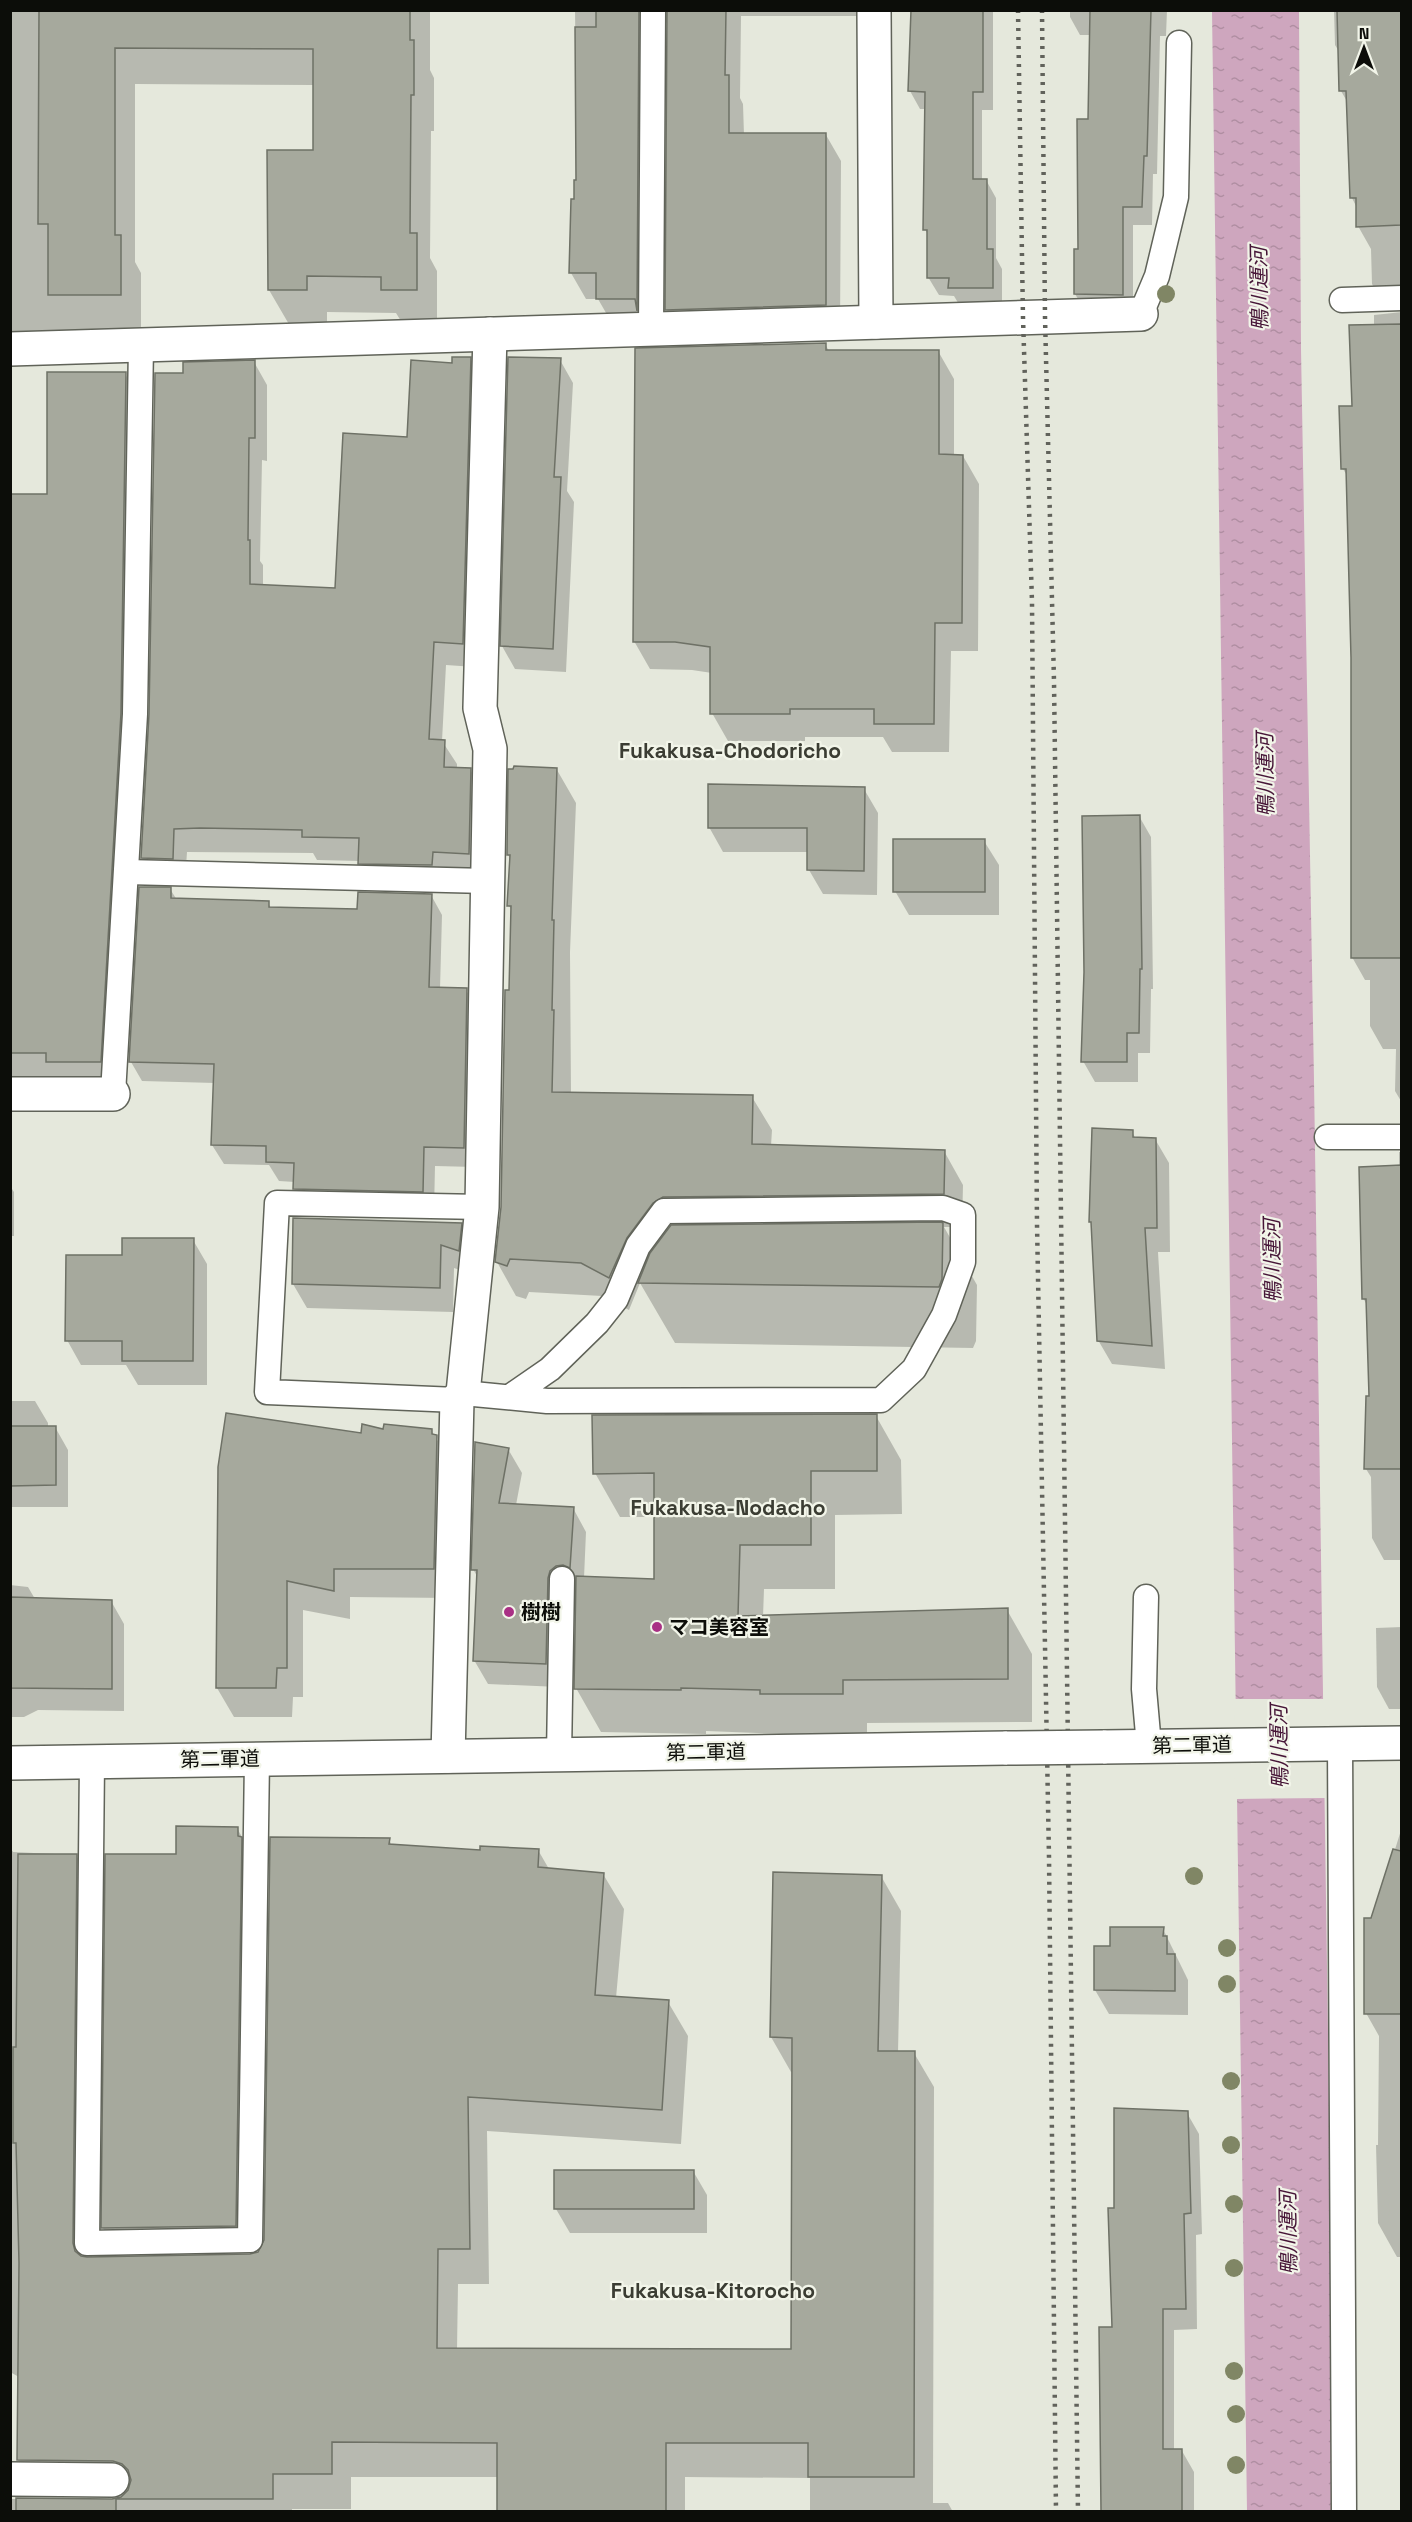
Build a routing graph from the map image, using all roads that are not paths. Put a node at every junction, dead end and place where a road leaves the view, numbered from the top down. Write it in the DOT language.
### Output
graph roads {
  1 [pos="653,10"];
  2 [pos="874,10"];
  3 [pos="1179,43"];
  4 [pos="1401,298"];
  5 [pos="1342,300"];
  6 [pos="1140,314"];
  7 [pos="876,322"];
  8 [pos="651,329"];
  9 [pos="490,334"];
  10 [pos="141,345"];
  11 [pos="10,349"];
  12 [pos="126,872"];
  13 [pos="487,881"];
  14 [pos="10,1094"];
  15 [pos="113,1094"];
  16 [pos="1327,1137"];
  17 [pos="1401,1137"];
  18 [pos="482,1207"];
  19 [pos="460,1396"];
  20 [pos="510,1396"];
  21 [pos="562,1579"];
  22 [pos="1146,1598"];
  23 [pos="1338,1743"];
  24 [pos="1401,1743"];
  25 [pos="1149,1746"];
  26 [pos="559,1755"];
  27 [pos="448,1756"];
  28 [pos="256,1759"];
  29 [pos="92,1762"];
  30 [pos="10,1763"];
  31 [pos="10,2479"];
  32 [pos="112,2480"];
  33 [pos="1344,2511"];
  1 -- 8 [label="lane"];
  2 -- 7 [label="street"];
  3 -- 6 [label="lane"];
  4 -- 5 [label="lane"];
  6 -- 7 [label="street"];
  7 -- 8 [label="street"];
  8 -- 9 [label="street"];
  9 -- 10 [label="street"];
  9 -- 13 [label="street"];
  10 -- 11 [label="street"];
  10 -- 12 [label="lane"];
  12 -- 13 [label="lane"];
  12 -- 15 [label="lane"];
  13 -- 18 [label="street"];
  14 -- 15 [label="street"];
  16 -- 17 [label="lane"];
  18 -- 19 [label="street"];
  18 -- 19 [label="lane"];
  19 -- 20 [label="lane"];
  19 -- 27 [label="street"];
  20 -- 20 [label="lane"];
  21 -- 26 [label="lane"];
  22 -- 25 [label="lane"];
  23 -- 24 [label="street, 第二軍道"];
  23 -- 25 [label="street, 第二軍道"];
  23 -- 33 [label="lane"];
  25 -- 26 [label="street, 第二軍道, bridge"];
  26 -- 27 [label="street, 第二軍道"];
  27 -- 28 [label="street, 第二軍道"];
  28 -- 29 [label="street, 第二軍道"];
  28 -- 29 [label="lane"];
  29 -- 30 [label="street, 第二軍道"];
  31 -- 32 [label="street"];
}
